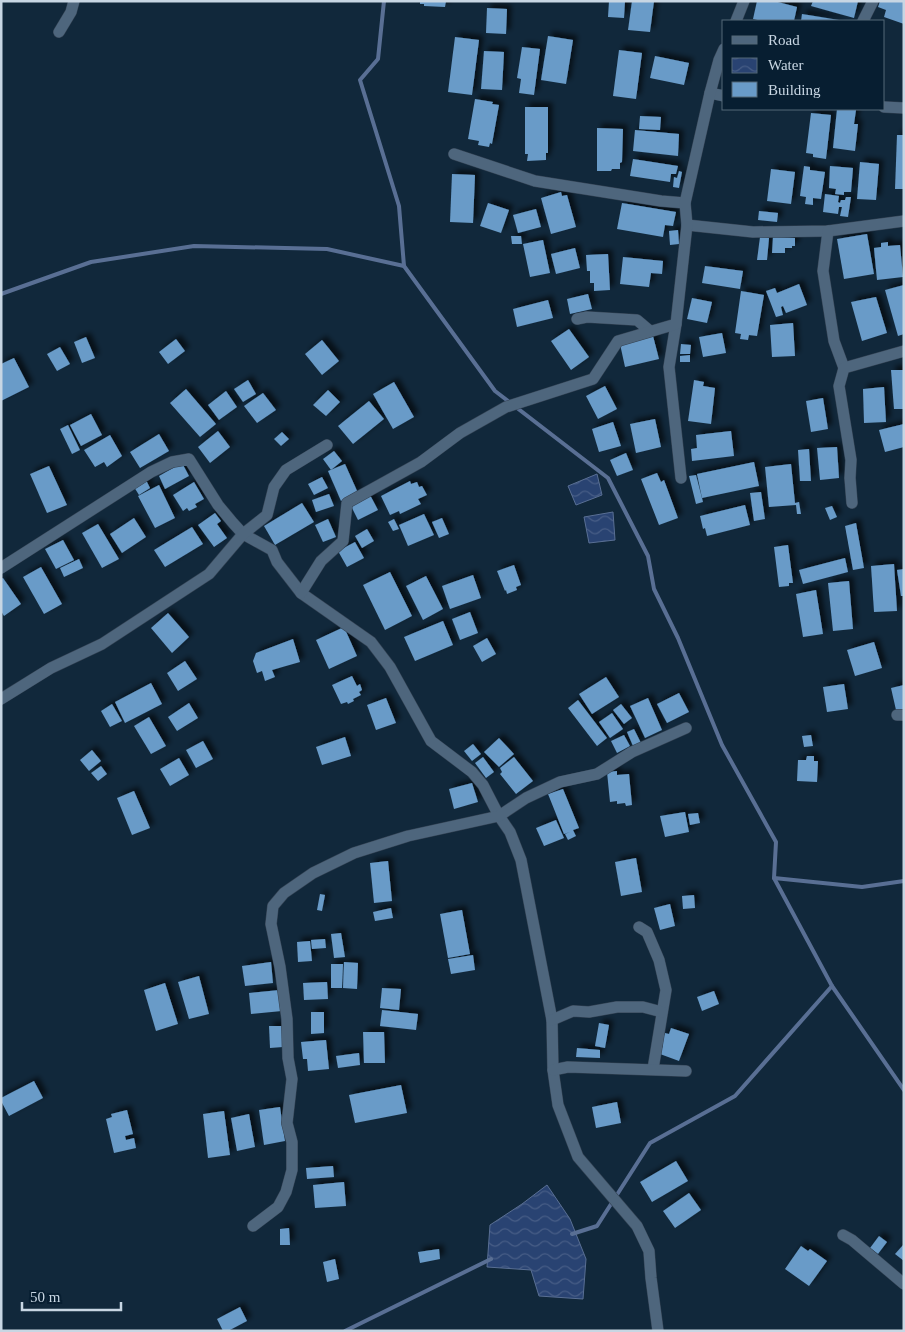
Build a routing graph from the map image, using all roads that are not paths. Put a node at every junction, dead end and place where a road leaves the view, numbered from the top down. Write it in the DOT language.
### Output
graph roads {
  1 [pos="74,1"];
  2 [pos="744,1"];
  3 [pos="873,1"];
  4 [pos="736,20"];
  5 [pos="864,20"];
  6 [pos="59,32"];
  7 [pos="722,53"];
  8 [pos="710,93"];
  9 [pos="722,96"];
  10 [pos="885,106"];
  11 [pos="904,108"];
  12 [pos="454,154"];
  13 [pos="685,203"];
  14 [pos="904,220"];
  15 [pos="688,225"];
  16 [pos="828,231"];
  17 [pos="577,319"];
  18 [pos="676,324"];
  19 [pos="650,331"];
  20 [pos="904,351"];
  21 [pos="844,368"];
  22 [pos="327,445"];
  23 [pos="681,478"];
  24 [pos="852,503"];
  25 [pos="243,534"];
  26 [pos="1,568"];
  27 [pos="301,593"];
  28 [pos="1,699"];
  29 [pos="686,728"];
  30 [pos="499,816"];
  31 [pos="639,926"];
  32 [pos="662,1012"];
  33 [pos="552,1020"];
  34 [pos="653,1069"];
  35 [pos="553,1070"];
  36 [pos="686,1071"];
  37 [pos="253,1226"];
  38 [pos="843,1235"];
  39 [pos="904,1284"];
  40 [pos="658,1331"];
  1 -- 6 [label="street"];
  2 -- 4 [label="street"];
  3 -- 5 [label="street"];
  7 -- 8 [label="street"];
  8 -- 9 [label="street"];
  8 -- 13 [label="street"];
  10 -- 11 [label="street"];
  12 -- 13 [label="street"];
  13 -- 15 [label="street"];
  14 -- 16 [label="street"];
  15 -- 16 [label="street"];
  15 -- 18 [label="street"];
  16 -- 21 [label="street"];
  17 -- 19 [label="street"];
  18 -- 19 [label="street"];
  18 -- 23 [label="street"];
  19 -- 27 [label="street"];
  20 -- 21 [label="street"];
  21 -- 24 [label="street"];
  22 -- 25 [label="street"];
  25 -- 26 [label="street"];
  25 -- 27 [label="street"];
  25 -- 28 [label="street"];
  27 -- 30 [label="street"];
  29 -- 30 [label="street"];
  30 -- 33 [label="street"];
  30 -- 37 [label="street"];
  31 -- 32 [label="street"];
  32 -- 33 [label="street"];
  32 -- 34 [label="street"];
  33 -- 35 [label="street"];
  34 -- 35 [label="street"];
  34 -- 36 [label="street"];
  35 -- 40 [label="street"];
  38 -- 39 [label="street"];
}
